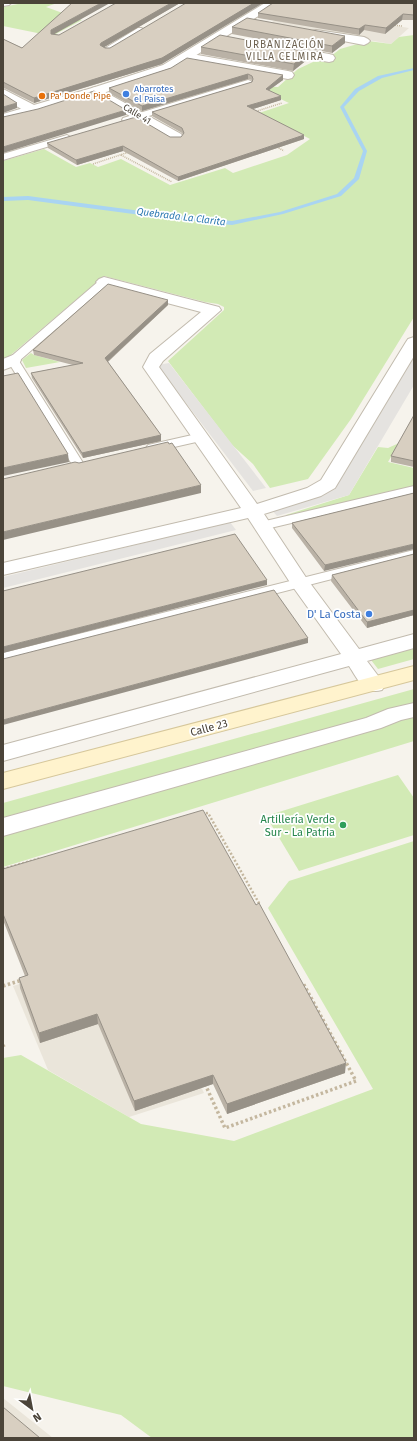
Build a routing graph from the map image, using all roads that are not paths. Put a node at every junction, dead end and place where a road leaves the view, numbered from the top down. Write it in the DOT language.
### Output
graph roads {
  1 [pos="273,3"];
  2 [pos="244,20"];
  3 [pos="259,23"];
  4 [pos="147,26"];
  5 [pos="304,31"];
  6 [pos="216,38"];
  7 [pos="231,40"];
  8 [pos="364,41"];
  9 [pos="269,47"];
  10 [pos="106,50"];
  11 [pos="186,57"];
  12 [pos="330,58"];
  13 [pos="288,75"];
  14 [pos="248,83"];
  15 [pos="96,91"];
  16 [pos="3,93"];
  17 [pos="33,110"];
  18 [pos="139,116"];
  19 [pos="3,118"];
  20 [pos="117,123"];
  21 [pos="79,134"];
  22 [pos="176,137"];
  23 [pos="3,157"];
  24 [pos="104,282"];
  25 [pos="414,342"];
  26 [pos="8,362"];
  27 [pos="201,437"];
  28 [pos="140,451"];
  29 [pos="94,462"];
  30 [pos="79,466"];
  31 [pos="64,469"];
  32 [pos="414,490"];
  33 [pos="258,519"];
  34 [pos="414,554"];
  35 [pos="3,569"];
  36 [pos="300,583"];
  37 [pos="414,641"];
  38 [pos="354,657"];
  39 [pos="3,658"];
  40 [pos="414,673"];
  41 [pos="374,685"];
  42 [pos="414,710"];
  43 [pos="3,753"];
  44 [pos="3,781"];
  45 [pos="3,827"];
  1 -- 2 [label="street"];
  2 -- 3 [label="street"];
  2 -- 6 [label="street"];
  4 -- 10 [label="lane"];
  5 -- 8 [label="street"];
  6 -- 7 [label="street"];
  6 -- 11 [label="street"];
  9 -- 12 [label="street"];
  11 -- 13 [label="street"];
  11 -- 15 [label="street"];
  14 -- 18 [label="lane"];
  15 -- 17 [label="street"];
  15 -- 18 [label="street, Calle 41"];
  16 -- 17 [label="street"];
  17 -- 19 [label="street"];
  18 -- 20 [label="lane"];
  18 -- 22 [label="street, Calle 41"];
  21 -- 23 [label="lane"];
  24 -- 26 [label="lane"];
  24 -- 27 [label="street"];
  25 -- 33 [label="street"];
  26 -- 30 [label="lane"];
  27 -- 28 [label="lane"];
  27 -- 33 [label="street"];
  29 -- 30 [label="lane"];
  30 -- 31 [label="lane"];
  32 -- 33 [label="lane"];
  33 -- 35 [label="street"];
  33 -- 36 [label="street"];
  34 -- 36 [label="lane"];
  36 -- 38 [label="street"];
  36 -- 39 [label="lane"];
  37 -- 38 [label="street"];
  38 -- 41 [label="street"];
  38 -- 43 [label="street"];
  40 -- 41 [label="main road, Calle 23"];
  41 -- 44 [label="main road, Calle 23"];
  42 -- 45 [label="street"];
}
